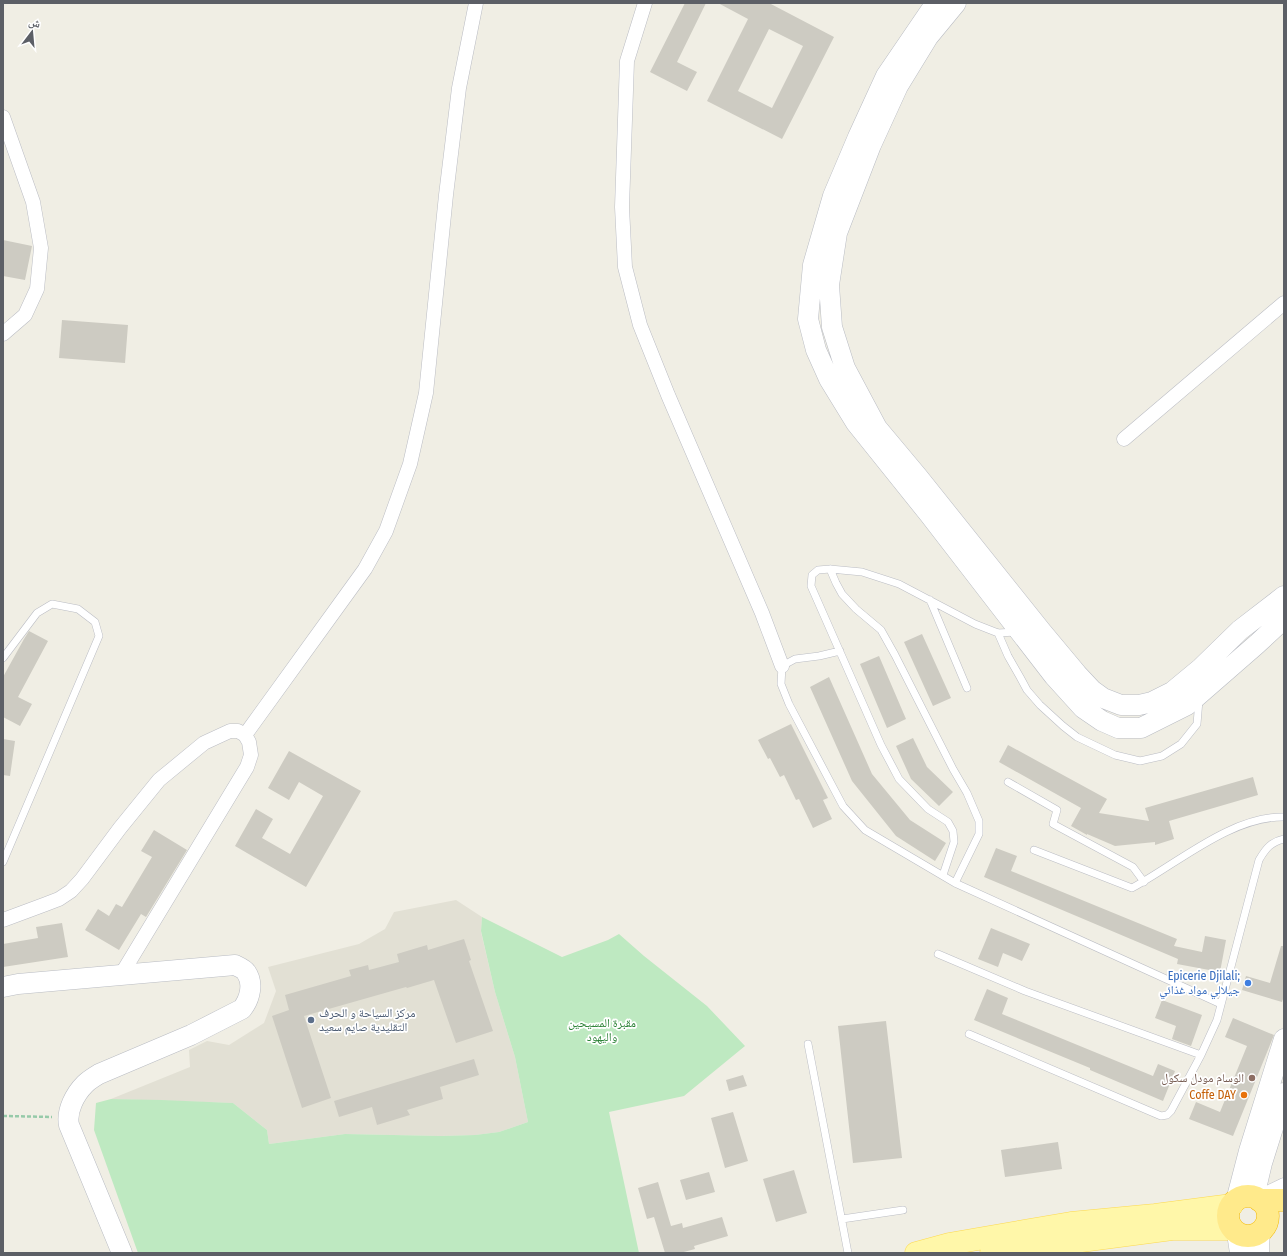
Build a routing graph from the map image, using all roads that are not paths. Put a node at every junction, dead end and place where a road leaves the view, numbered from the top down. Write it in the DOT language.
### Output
graph roads {
  1 [pos="476,3"];
  2 [pos="645,3"];
  3 [pos="937,3"];
  4 [pos="956,3"];
  5 [pos="4,122"];
  6 [pos="1284,303"];
  7 [pos="3,334"];
  8 [pos="1124,439"];
  9 [pos="830,569"];
  10 [pos="1284,596"];
  11 [pos="930,600"];
  12 [pos="1284,619"];
  13 [pos="1020,631"];
  14 [pos="998,633"];
  15 [pos="840,651"];
  16 [pos="3,658"];
  17 [pos="782,666"];
  18 [pos="967,688"];
  19 [pos="1199,695"];
  20 [pos="245,735"];
  21 [pos="1008,782"];
  22 [pos="1284,817"];
  23 [pos="1284,839"];
  24 [pos="1034,850"];
  25 [pos="3,862"];
  26 [pos="943,875"];
  27 [pos="1144,882"];
  28 [pos="955,883"];
  29 [pos="3,920"];
  30 [pos="938,954"];
  31 [pos="121,975"];
  32 [pos="3,987"];
  33 [pos="1221,1004"];
  34 [pos="969,1034"];
  35 [pos="1284,1039"];
  36 [pos="808,1044"];
  37 [pos="1201,1055"];
  38 [pos="1284,1093"];
  39 [pos="1284,1185"];
  40 [pos="1247,1200"];
  41 [pos="1284,1200"];
  42 [pos="903,1210"];
  43 [pos="842,1219"];
  44 [pos="1267,1235"];
  45 [pos="1236,1238"];
  46 [pos="991,1249"];
  47 [pos="122,1253"];
  48 [pos="848,1253"];
  49 [pos="916,1253"];
  1 -- 20 [label="street"];
  2 -- 17 [label="street"];
  3 -- 13 [label="street"];
  4 -- 10 [label="street"];
  5 -- 7 [label="street"];
  6 -- 8 [label="street"];
  9 -- 11 [label="lane"];
  9 -- 15 [label="lane"];
  9 -- 28 [label="lane"];
  11 -- 14 [label="lane"];
  11 -- 18 [label="lane"];
  12 -- 19 [label="street"];
  13 -- 14 [label="lane"];
  13 -- 19 [label="street"];
  14 -- 19 [label="lane"];
  15 -- 17 [label="lane"];
  15 -- 26 [label="lane"];
  16 -- 25 [label="lane"];
  17 -- 26 [label="lane"];
  20 -- 29 [label="street"];
  20 -- 31 [label="street"];
  21 -- 27 [label="lane"];
  22 -- 27 [label="lane"];
  23 -- 33 [label="lane"];
  24 -- 27 [label="lane"];
  26 -- 28 [label="lane"];
  28 -- 33 [label="lane"];
  30 -- 37 [label="lane"];
  31 -- 32 [label="street"];
  31 -- 47 [label="street"];
  33 -- 37 [label="lane"];
  34 -- 37 [label="lane"];
  35 -- 40 [label="street"];
  36 -- 43 [label="lane"];
  38 -- 40 [label="street"];
  39 -- 40 [label="street"];
  40 -- 41 [label="highway"];
  40 -- 44 [label="highway"];
  40 -- 45 [label="highway"];
  40 -- 46 [label="main road"];
  42 -- 43 [label="lane"];
  43 -- 48 [label="lane"];
  44 -- 45 [label="highway"];
  45 -- 46 [label="main road"];
  46 -- 49 [label="main road"];
}
